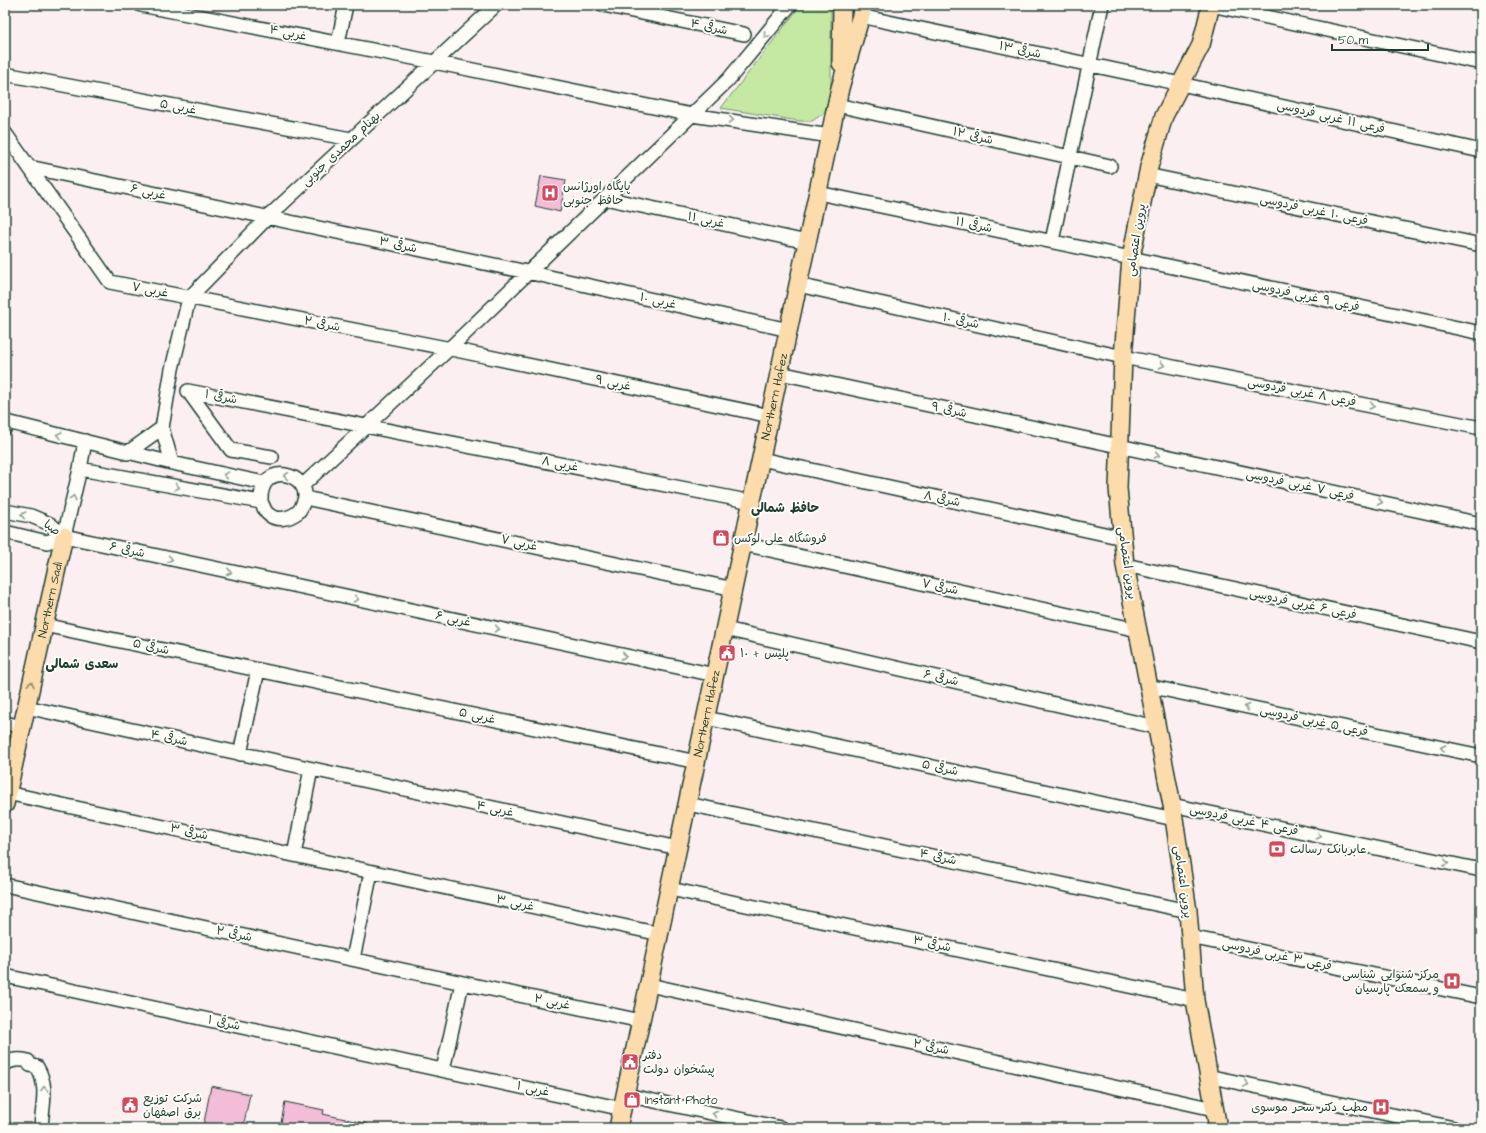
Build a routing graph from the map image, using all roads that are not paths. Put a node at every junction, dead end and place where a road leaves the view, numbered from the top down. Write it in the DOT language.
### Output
graph roads {
  1 [pos="141,5"];
  2 [pos="346,5"];
  3 [pos="496,5"];
  4 [pos="603,5"];
  5 [pos="790,5"];
  6 [pos="842,5"];
  7 [pos="1102,5"];
  8 [pos="1211,5"];
  9 [pos="862,11"];
  10 [pos="744,34"];
  11 [pos="338,43"];
  12 [pos="434,62"];
  13 [pos="1481,63"];
  14 [pos="1090,65"];
  15 [pos="5,74"];
  16 [pos="1181,84"];
  17 [pos="840,88"];
  18 [pos="837,105"];
  19 [pos="692,114"];
  20 [pos="5,133"];
  21 [pos="830,136"];
  22 [pos="351,140"];
  23 [pos="1481,151"];
  24 [pos="1069,157"];
  25 [pos="1110,166"];
  26 [pos="29,167"];
  27 [pos="1147,175"];
  28 [pos="818,193"];
  29 [pos="605,198"];
  30 [pos="268,217"];
  31 [pos="1052,241"];
  32 [pos="808,242"];
  33 [pos="1481,245"];
  34 [pos="1131,258"];
  35 [pos="527,272"];
  36 [pos="798,285"];
  37 [pos="189,298"];
  38 [pos="789,330"];
  39 [pos="1481,333"];
  40 [pos="452,349"];
  41 [pos="1123,357"];
  42 [pos="780,372"];
  43 [pos="770,416"];
  44 [pos="367,425"];
  45 [pos="5,428"];
  46 [pos="162,428"];
  47 [pos="1481,428"];
  48 [pos="85,441"];
  49 [pos="1119,446"];
  50 [pos="127,453"];
  51 [pos="272,457"];
  52 [pos="761,459"];
  53 [pos="172,463"];
  54 [pos="80,469"];
  55 [pos="264,484"];
  56 [pos="303,492"];
  57 [pos="261,502"];
  58 [pos="752,502"];
  59 [pos="5,511"];
  60 [pos="1481,524"];
  61 [pos="5,532"];
  62 [pos="64,536"];
  63 [pos="1123,538"];
  64 [pos="743,544"];
  65 [pos="190,563"];
  66 [pos="1125,565"];
  67 [pos="734,589"];
  68 [pos="44,625"];
  69 [pos="725,629"];
  70 [pos="1138,630"];
  71 [pos="1481,642"];
  72 [pos="258,670"];
  73 [pos="715,675"];
  74 [pos="1148,686"];
  75 [pos="26,707"];
  76 [pos="706,718"];
  77 [pos="5,723"];
  78 [pos="22,727"];
  79 [pos="1156,727"];
  80 [pos="240,754"];
  81 [pos="1481,756"];
  82 [pos="697,762"];
  83 [pos="311,769"];
  84 [pos="6,799"];
  85 [pos="688,804"];
  86 [pos="1173,812"];
  87 [pos="678,848"];
  88 [pos="294,855"];
  89 [pos="1481,870"];
  90 [pos="371,872"];
  91 [pos="5,885"];
  92 [pos="670,889"];
  93 [pos="1188,911"];
  94 [pos="660,934"];
  95 [pos="1190,936"];
  96 [pos="353,960"];
  97 [pos="5,976"];
  98 [pos="462,983"];
  99 [pos="649,985"];
  100 [pos="1481,997"];
  101 [pos="1194,1000"];
  102 [pos="641,1021"];
  103 [pos="5,1064"];
  104 [pos="443,1070"];
  105 [pos="1207,1076"];
  106 [pos="624,1102"];
  107 [pos="1214,1108"];
  108 [pos="41,1128"];
  109 [pos="618,1128"];
  110 [pos="781,1128"];
  111 [pos="1218,1128"];
  112 [pos="1454,1128"];
  1 -- 11 [label="street, ۴ غربی"];
  2 -- 11 [label="street"];
  3 -- 12 [label="street, بهنام محمدی جنوبی"];
  4 -- 10 [label="street, ۴ شرقی"];
  5 -- 19 [label="street, one-way"];
  6 -- 17 [label="main road, Northern Hafez"];
  7 -- 14 [label="street"];
  8 -- 13 [label="street"];
  8 -- 16 [label="main road, پروین اعتصامی"];
  9 -- 14 [label="street, ۱۳ شرقی"];
  9 -- 17 [label="main road, Northern Hafez"];
  11 -- 12 [label="street, ۴ غربی"];
  12 -- 19 [label="street"];
  12 -- 22 [label="street, بهنام محمدی جنوبی"];
  14 -- 16 [label="street, ۱۳ شرقی"];
  14 -- 24 [label="street"];
  15 -- 22 [label="street, ۵ غربی"];
  16 -- 23 [label="street, فرعی ۱۱ غربی فردوسی"];
  16 -- 27 [label="main road, پروین اعتصامی"];
  17 -- 18 [label="main road, Northern Hafez"];
  18 -- 21 [label="main road, Northern Hafez"];
  18 -- 24 [label="street, ۱۲ شرقی"];
  19 -- 21 [label="street, one-way"];
  19 -- 29 [label="street"];
  20 -- 26 [label="street"];
  21 -- 28 [label="main road, Northern Hafez"];
  22 -- 30 [label="street, بهنام محمدی جنوبی"];
  24 -- 25 [label="street, ۱۲ شرقی"];
  24 -- 31 [label="street"];
  26 -- 30 [label="street, ۶ غربی"];
  26 -- 37 [label="street, ۷ غربی"];
  27 -- 33 [label="street, فرعی ۱۰ غربی فردوسی"];
  27 -- 34 [label="main road, پروین اعتصامی"];
  28 -- 31 [label="street, ۱۱ شرقی"];
  28 -- 32 [label="main road, Northern Hafez"];
  29 -- 32 [label="street, ۱۱ غربی"];
  29 -- 35 [label="street"];
  30 -- 35 [label="street, ۳ شرقی"];
  30 -- 37 [label="street, بهنام محمدی جنوبی"];
  31 -- 34 [label="street, ۱۱ شرقی"];
  32 -- 36 [label="main road, Northern Hafez"];
  34 -- 39 [label="street, فرعی ۹ غربی فردوسی"];
  34 -- 41 [label="main road, پروین اعتصامی"];
  35 -- 38 [label="street, ۱۰ غربی"];
  35 -- 40 [label="street"];
  36 -- 38 [label="main road, Northern Hafez"];
  36 -- 41 [label="street, شرقی ۱۰"];
  37 -- 40 [label="street, ۲ شرقی"];
  37 -- 46 [label="street"];
  38 -- 42 [label="main road, Northern Hafez"];
  40 -- 43 [label="street, ۹ غربی"];
  40 -- 44 [label="street"];
  41 -- 47 [label="street, فرعی ۸ غربی فردوسی, one-way"];
  41 -- 49 [label="main road, پروین اعتصامی"];
  42 -- 43 [label="main road, Northern Hafez"];
  42 -- 49 [label="street, شرقی ۹"];
  43 -- 52 [label="main road, Northern Hafez"];
  44 -- 51 [label="street, ۱ شرقی"];
  44 -- 56 [label="street"];
  44 -- 58 [label="street, ۸ غربی"];
  48 -- 45 [label="street, one-way"];
  46 -- 50 [label="street"];
  46 -- 53 [label="street"];
  48 -- 50 [label="street"];
  48 -- 54 [label="street"];
  49 -- 60 [label="street, فرعی ۷ غربی فردوسی, one-way"];
  49 -- 63 [label="main road, پروین اعتصامی"];
  50 -- 53 [label="street"];
  52 -- 58 [label="main road, Northern Hafez"];
  52 -- 63 [label="street, ۸ شرقی"];
  55 -- 53 [label="street, one-way"];
  54 -- 57 [label="street, one-way"];
  62 -- 54 [label="street, one-way"];
  56 -- 55 [label="street, one-way"];
  55 -- 57 [label="street"];
  56 -- 57 [label="street"];
  56 -- 67 [label="street, ۷ غربی"];
  58 -- 64 [label="main road, Northern Hafez"];
  62 -- 59 [label="street, صبا, one-way"];
  61 -- 62 [label="street, صبا"];
  62 -- 65 [label="street, ۶ شرقی, one-way"];
  62 -- 68 [label="main road, Northern Sadi"];
  63 -- 66 [label="main road, پروین اعتصامی"];
  64 -- 67 [label="main road, Northern Hafez"];
  64 -- 70 [label="street, ۷ شرقی"];
  65 -- 73 [label="street, ۶ غربی, one-way"];
  66 -- 70 [label="main road, پروین اعتصامی"];
  66 -- 71 [label="street, فرعی ۶ غربی فردوسی"];
  67 -- 69 [label="main road, Northern Hafez"];
  68 -- 72 [label="street, ۵ شرقی"];
  75 -- 68 [label="main road, Northern Sadi, one-way"];
  69 -- 73 [label="main road, Northern Hafez"];
  69 -- 79 [label="street, ۶ شرقی"];
  70 -- 74 [label="main road, پروین اعتصامی"];
  72 -- 80 [label="street"];
  72 -- 82 [label="street, ۵ غربی"];
  73 -- 76 [label="main road, Northern Hafez"];
  74 -- 79 [label="main road, پروین اعتصامی"];
  81 -- 74 [label="street, فرعی ۵ غربی فردوسی, one-way"];
  75 -- 78 [label="main road, Northern Sadi"];
  75 -- 80 [label="street, ۴ شرقی"];
  76 -- 82 [label="main road, Northern Hafez"];
  76 -- 86 [label="street, ۵ شرقی"];
  77 -- 78 [label="street"];
  78 -- 84 [label="main road, Northern Sadi"];
  79 -- 86 [label="main road, پروین اعتصامی"];
  80 -- 83 [label="street, ۴ شرقی"];
  82 -- 85 [label="main road, Northern Hafez"];
  83 -- 87 [label="street, ۴ غربی"];
  83 -- 88 [label="street"];
  84 -- 88 [label="street, ۳ شرقی"];
  85 -- 87 [label="main road, Northern Hafez"];
  85 -- 93 [label="street, ۴ شرقی"];
  86 -- 89 [label="street, فرعی ۴ غربی فردوسی, one-way"];
  86 -- 93 [label="main road, پروین اعتصامی"];
  87 -- 92 [label="main road, Northern Hafez"];
  88 -- 90 [label="street, ۳ شرقی"];
  90 -- 94 [label="street, ۳ غربی"];
  90 -- 96 [label="street"];
  91 -- 96 [label="street, ۲ شرقی"];
  92 -- 94 [label="main road, Northern Hafez"];
  92 -- 101 [label="street, ۳ شرقی"];
  93 -- 95 [label="main road, پروین اعتصامی"];
  94 -- 99 [label="main road, Northern Hafez"];
  95 -- 100 [label="street, فرعی ۳ غربی فردوسی"];
  95 -- 101 [label="main road, پروین اعتصامی"];
  96 -- 98 [label="street, ۲ شرقی"];
  97 -- 104 [label="street, ۱ شرقی"];
  98 -- 102 [label="street, ۲ غربی"];
  98 -- 104 [label="street"];
  99 -- 102 [label="main road, Northern Hafez"];
  99 -- 107 [label="street, ۲ شرقی"];
  101 -- 105 [label="main road, پروین اعتصامی"];
  102 -- 106 [label="main road, Northern Hafez"];
  108 -- 103 [label="street, one-way"];
  104 -- 106 [label="street, ۱ غربی"];
  105 -- 107 [label="main road, پروین اعتصامی"];
  105 -- 112 [label="street, one-way"];
  106 -- 109 [label="main road, Northern Hafez"];
  110 -- 106 [label="street, one-way"];
  107 -- 111 [label="main road, پروین اعتصامی"];
}
